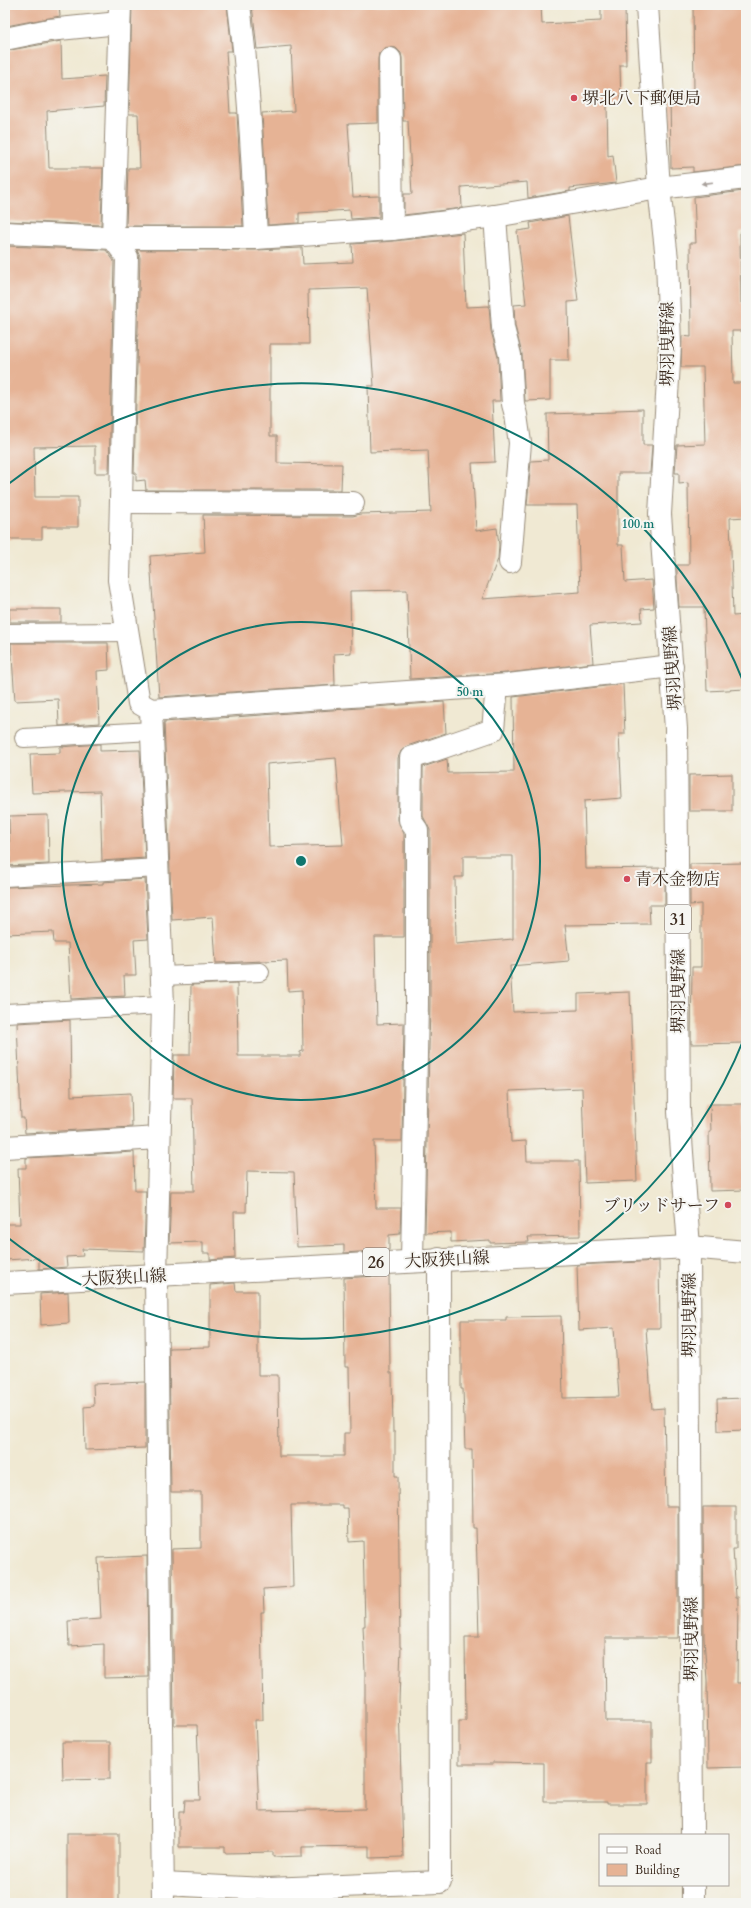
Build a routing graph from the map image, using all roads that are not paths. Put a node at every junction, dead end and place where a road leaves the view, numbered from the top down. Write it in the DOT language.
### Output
graph roads {
  1 [pos="239,5"];
  2 [pos="647,5"];
  3 [pos="119,14"];
  4 [pos="5,39"];
  5 [pos="390,59"];
  6 [pos="746,178"];
  7 [pos="659,188"];
  8 [pos="495,216"];
  9 [pos="392,229"];
  10 [pos="5,233"];
  11 [pos="114,238"];
  12 [pos="256,238"];
  13 [pos="121,502"];
  14 [pos="353,503"];
  15 [pos="510,562"];
  16 [pos="127,632"];
  17 [pos="5,633"];
  18 [pos="672,666"];
  19 [pos="497,686"];
  20 [pos="152,720"];
  21 [pos="24,738"];
  22 [pos="158,868"];
  23 [pos="5,877"];
  24 [pos="260,972"];
  25 [pos="162,976"];
  26 [pos="163,1005"];
  27 [pos="5,1013"];
  28 [pos="159,1138"];
  29 [pos="5,1146"];
  30 [pos="689,1247"];
  31 [pos="746,1252"];
  32 [pos="439,1259"];
  33 [pos="412,1260"];
  34 [pos="156,1275"];
  35 [pos="5,1283"];
  36 [pos="692,1834"];
  37 [pos="693,1886"];
  38 [pos="163,1893"];
  39 [pos="268,1896"];
  40 [pos="693,1903"];
  1 -- 12 [label="street"];
  2 -- 7 [label="street, 堺羽曳野線 / 31"];
  3 -- 4 [label="street"];
  3 -- 11 [label="street"];
  5 -- 9 [label="street"];
  6 -- 7 [label="street, one-way"];
  7 -- 8 [label="street"];
  7 -- 18 [label="street, 堺羽曳野線 / 31"];
  8 -- 9 [label="street"];
  8 -- 15 [label="street"];
  9 -- 12 [label="street"];
  10 -- 11 [label="street"];
  11 -- 12 [label="street"];
  11 -- 13 [label="street"];
  13 -- 14 [label="street"];
  13 -- 16 [label="street"];
  16 -- 17 [label="lane"];
  16 -- 20 [label="street"];
  18 -- 19 [label="street"];
  18 -- 30 [label="street, 堺羽曳野線 / 31"];
  19 -- 20 [label="street"];
  19 -- 33 [label="street"];
  20 -- 21 [label="lane"];
  20 -- 22 [label="street"];
  22 -- 23 [label="lane"];
  22 -- 25 [label="street"];
  24 -- 25 [label="lane"];
  25 -- 26 [label="street"];
  26 -- 27 [label="lane"];
  26 -- 28 [label="street"];
  28 -- 29 [label="street"];
  28 -- 34 [label="street"];
  30 -- 31 [label="street, 大阪狭山線 / 26"];
  30 -- 32 [label="street, 大阪狭山線 / 26"];
  30 -- 36 [label="street, 堺羽曳野線 / 31"];
  32 -- 33 [label="street, 大阪狭山線 / 26"];
  32 -- 39 [label="street"];
  33 -- 34 [label="street, 大阪狭山線 / 26"];
  34 -- 35 [label="street, 大阪狭山線 / 26"];
  34 -- 38 [label="street"];
  37 -- 40 [label="street"];
  38 -- 39 [label="street"];
}
